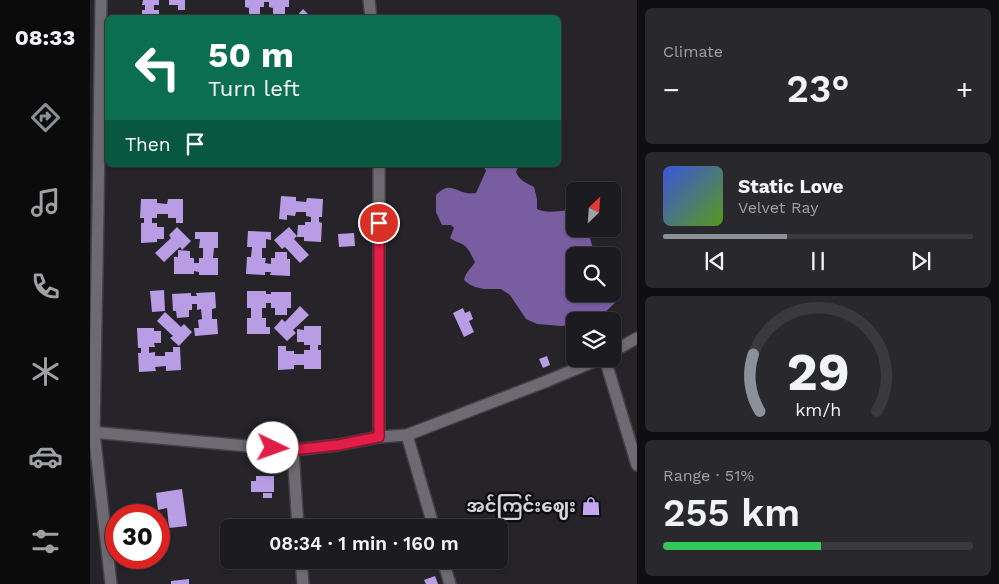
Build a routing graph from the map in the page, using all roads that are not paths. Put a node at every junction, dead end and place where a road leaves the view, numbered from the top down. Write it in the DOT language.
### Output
graph roads {
  1 [pos="101,0"];
  2 [pos="369,0"];
  3 [pos="371,15"];
  4 [pos="379,167"];
  5 [pos="636,338"];
  6 [pos="621,347"];
  7 [pos="581,367"];
  8 [pos="607,367"];
  9 [pos="92,432"];
  10 [pos="407,435"];
  11 [pos="379,437"];
  12 [pos="293,450"];
  13 [pos="636,465"];
  14 [pos="297,519"];
  15 [pos="431,519"];
  16 [pos="302,569"];
  17 [pos="446,569"];
  18 [pos="111,584"];
  19 [pos="303,584"];
  20 [pos="450,584"];
  1 -- 9 [label="street"];
  2 -- 3 [label="street"];
  4 -- 11 [label="street"];
  5 -- 6 [label="street"];
  7 -- 10 [label="street"];
  8 -- 13 [label="street"];
  9 -- 12 [label="street"];
  9 -- 18 [label="street"];
  10 -- 11 [label="street"];
  10 -- 15 [label="street"];
  11 -- 12 [label="street"];
  12 -- 14 [label="street"];
  16 -- 19 [label="street"];
  17 -- 20 [label="street"];
}
